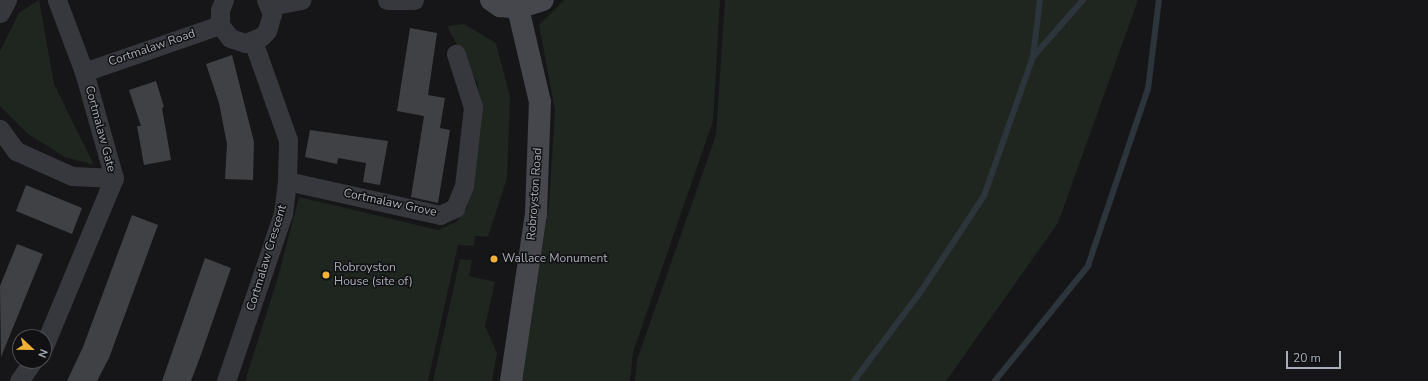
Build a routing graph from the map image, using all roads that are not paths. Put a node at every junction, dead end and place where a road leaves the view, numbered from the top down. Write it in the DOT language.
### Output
graph roads {
  1 [pos="7,0"];
  2 [pos="57,0"];
  3 [pos="224,0"];
  4 [pos="301,0"];
  5 [pos="387,0"];
  6 [pos="414,0"];
  7 [pos="491,0"];
  8 [pos="543,0"];
  9 [pos="268,3"];
  10 [pos="518,8"];
  11 [pos="0,13"];
  12 [pos="220,25"];
  13 [pos="253,41"];
  14 [pos="456,54"];
  15 [pos="84,72"];
  16 [pos="0,129"];
  17 [pos="114,178"];
  18 [pos="288,181"];
  19 [pos="51,329"];
  20 [pos="27,369"];
  21 [pos="19,381"];
  22 [pos="226,381"];
  23 [pos="511,381"];
  1 -- 11 [label="street"];
  2 -- 15 [label="street, Cortmalaw Gate"];
  3 -- 12 [label="street"];
  4 -- 9 [label="street"];
  5 -- 6 [label="street"];
  7 -- 10 [label="street"];
  8 -- 10 [label="street"];
  9 -- 13 [label="street"];
  10 -- 23 [label="street, Robroyston Road"];
  12 -- 13 [label="street"];
  12 -- 15 [label="street, Cortmalaw Road"];
  13 -- 18 [label="street, Cortmalaw Crescent"];
  14 -- 18 [label="street, Cortmalaw Grove"];
  15 -- 17 [label="street, Cortmalaw Gate"];
  16 -- 17 [label="street"];
  17 -- 19 [label="street, Cortmalaw Gate"];
  18 -- 22 [label="street, Cortmalaw Crescent"];
  20 -- 21 [label="street"];
}
